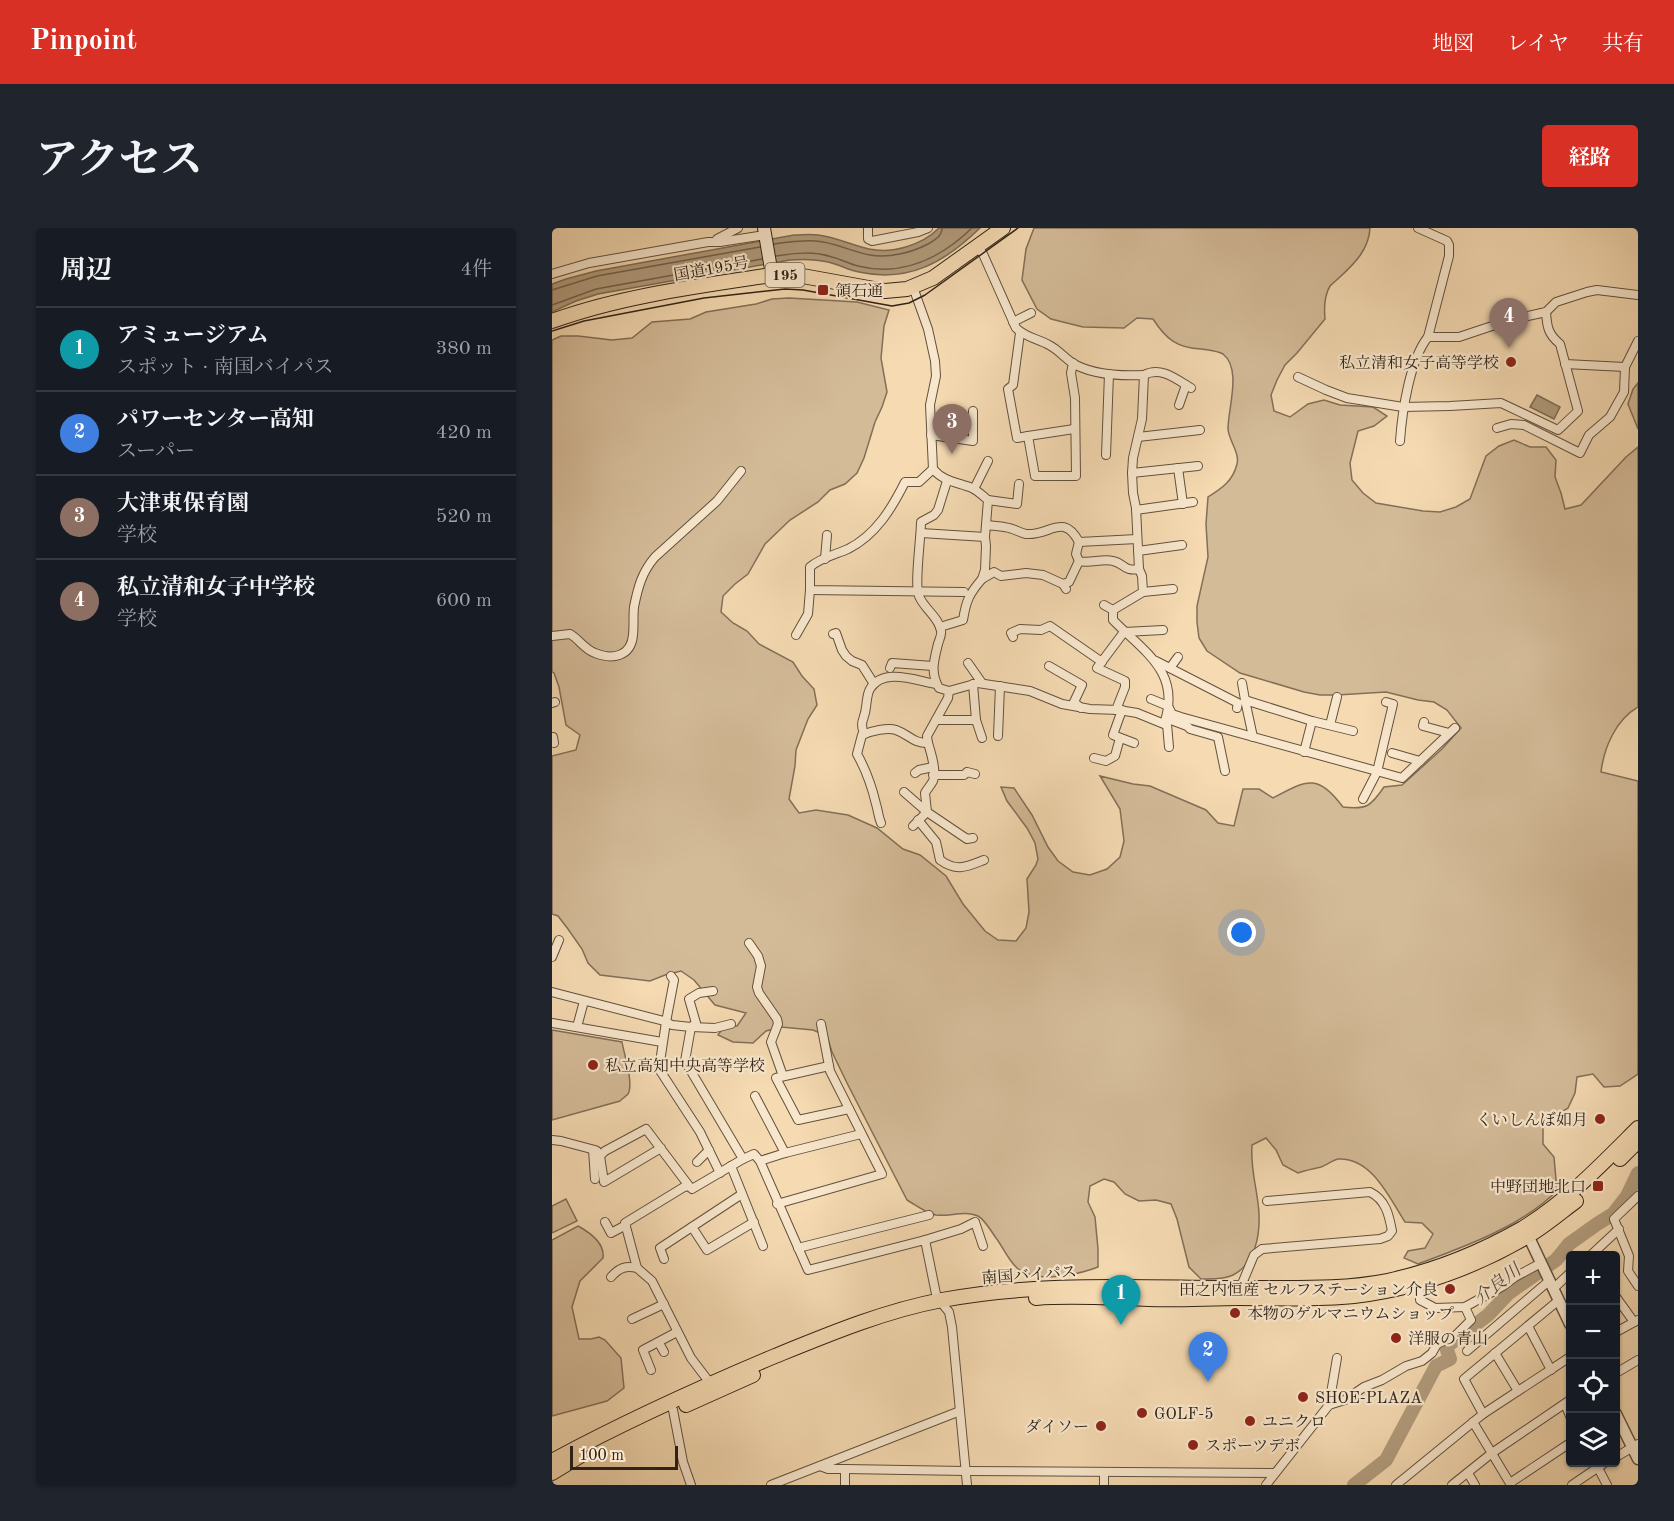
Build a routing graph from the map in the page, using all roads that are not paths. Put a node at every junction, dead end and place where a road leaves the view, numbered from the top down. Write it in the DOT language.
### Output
graph roads {
  1 [pos="738,228"];
  2 [pos="868,228"];
  3 [pos="928,228"];
  4 [pos="1003,228"];
  5 [pos="1418,228"];
  6 [pos="765,233"];
  7 [pos="708,242"];
  8 [pos="977,247"];
  9 [pos="771,269"];
  10 [pos="552,274"];
  11 [pos="913,287"];
  12 [pos="1638,294"];
  13 [pos="1546,312"];
  14 [pos="1031,313"];
  15 [pos="552,321"];
  16 [pos="1013,322"];
  17 [pos="1020,333"];
  18 [pos="1428,337"];
  19 [pos="1638,341"];
  20 [pos="1073,363"];
  21 [pos="1565,364"];
  22 [pos="1625,367"];
  23 [pos="1109,374"];
  24 [pos="1144,375"];
  25 [pos="1298,377"];
  26 [pos="1179,405"];
  27 [pos="1403,407"];
  28 [pos="973,411"];
  29 [pos="1497,428"];
  30 [pos="1074,429"];
  31 [pos="1200,430"];
  32 [pos="931,435"];
  33 [pos="1028,436"];
  34 [pos="1138,437"];
  35 [pos="1400,441"];
  36 [pos="1106,455"];
  37 [pos="988,461"];
  38 [pos="1198,466"];
  39 [pos="1178,468"];
  40 [pos="933,469"];
  41 [pos="741,471"];
  42 [pos="1132,473"];
  43 [pos="947,481"];
  44 [pos="1019,484"];
  45 [pos="974,489"];
  46 [pos="988,500"];
  47 [pos="1193,502"];
  48 [pos="1183,504"];
  49 [pos="1136,510"];
  50 [pos="986,525"];
  51 [pos="921,533"];
  52 [pos="827,535"];
  53 [pos="984,537"];
  54 [pos="1137,539"];
  55 [pos="1079,542"];
  56 [pos="1182,545"];
  57 [pos="1138,551"];
  58 [pos="825,559"];
  59 [pos="1078,561"];
  60 [pos="1139,569"];
  61 [pos="982,579"];
  62 [pos="1173,589"];
  63 [pos="810,590"];
  64 [pos="917,592"];
  65 [pos="964,592"];
  66 [pos="1143,592"];
  67 [pos="1104,605"];
  68 [pos="1113,610"];
  69 [pos="940,627"];
  70 [pos="1163,630"];
  71 [pos="1124,632"];
  72 [pos="833,634"];
  73 [pos="796,635"];
  74 [pos="552,636"];
  75 [pos="1013,637"];
  76 [pos="1178,657"];
  77 [pos="1156,661"];
  78 [pos="1102,662"];
  79 [pos="968,663"];
  80 [pos="933,666"];
  81 [pos="1049,666"];
  82 [pos="890,668"];
  83 [pos="1170,668"];
  84 [pos="1242,683"];
  85 [pos="874,684"];
  86 [pos="936,684"];
  87 [pos="978,684"];
  88 [pos="1000,686"];
  89 [pos="948,691"];
  90 [pos="1337,697"];
  91 [pos="1151,699"];
  92 [pos="1245,700"];
  93 [pos="1386,702"];
  94 [pos="1081,708"];
  95 [pos="1237,708"];
  96 [pos="1119,710"];
  97 [pos="1170,710"];
  98 [pos="936,720"];
  99 [pos="976,720"];
  100 [pos="1312,721"];
  101 [pos="1424,722"];
  102 [pos="1165,724"];
  103 [pos="1330,725"];
  104 [pos="1190,729"];
  105 [pos="1353,731"];
  106 [pos="864,734"];
  107 [pos="998,736"];
  108 [pos="1252,737"];
  109 [pos="982,738"];
  110 [pos="1120,738"];
  111 [pos="928,743"];
  112 [pos="1134,743"];
  113 [pos="1169,747"];
  114 [pos="1304,752"];
  115 [pos="1392,753"];
  116 [pos="1094,758"];
  117 [pos="1420,761"];
  118 [pos="933,771"];
  119 [pos="1225,771"];
  120 [pos="1377,772"];
  121 [pos="915,773"];
  122 [pos="975,774"];
  123 [pos="904,792"];
  124 [pos="1364,799"];
  125 [pos="927,812"];
  126 [pos="881,823"];
  127 [pos="973,838"];
  128 [pos="984,860"];
  129 [pos="749,943"];
  130 [pos="671,976"];
  131 [pos="713,991"];
  132 [pos="552,992"];
  133 [pos="584,1000"];
  134 [pos="666,1022"];
  135 [pos="552,1023"];
  136 [pos="730,1024"];
  137 [pos="821,1024"];
  138 [pos="691,1027"];
  139 [pos="577,1028"];
  140 [pos="662,1042"];
  141 [pos="829,1066"];
  142 [pos="783,1076"];
  143 [pos="755,1096"];
  144 [pos="849,1109"];
  145 [pos="1638,1128"];
  146 [pos="861,1134"];
  147 [pos="552,1140"];
  148 [pos="1638,1141"];
  149 [pos="660,1148"];
  150 [pos="709,1150"];
  151 [pos="597,1153"];
  152 [pos="785,1153"];
  153 [pos="743,1159"];
  154 [pos="760,1161"];
  155 [pos="697,1162"];
  156 [pos="731,1166"];
  157 [pos="720,1173"];
  158 [pos="595,1179"];
  159 [pos="689,1186"];
  160 [pos="742,1194"];
  161 [pos="1638,1196"];
  162 [pos="1267,1201"];
  163 [pos="777,1204"];
  164 [pos="929,1215"];
  165 [pos="604,1222"];
  166 [pos="754,1222"];
  167 [pos="626,1225"];
  168 [pos="692,1227"];
  169 [pos="1619,1229"];
  170 [pos="1526,1231"];
  171 [pos="925,1240"];
  172 [pos="764,1246"];
  173 [pos="983,1246"];
  174 [pos="798,1248"];
  175 [pos="1595,1251"];
  176 [pos="664,1259"];
  177 [pos="637,1268"];
  178 [pos="1566,1273"];
  179 [pos="1547,1274"];
  180 [pos="611,1276"];
  181 [pos="1419,1278"];
  182 [pos="1638,1286"];
  183 [pos="1239,1293"];
  184 [pos="1559,1300"];
  185 [pos="1620,1302"];
  186 [pos="663,1304"];
  187 [pos="942,1304"];
  188 [pos="1465,1306"];
  189 [pos="1566,1313"];
  190 [pos="632,1319"];
  191 [pos="1636,1321"];
  192 [pos="1528,1326"];
  193 [pos="1620,1330"];
  194 [pos="678,1332"];
  195 [pos="659,1342"];
  196 [pos="1467,1351"];
  197 [pos="664,1352"];
  198 [pos="1495,1353"];
  199 [pos="1336,1358"];
  200 [pos="1567,1359"];
  201 [pos="1638,1360"];
  202 [pos="651,1370"];
  203 [pos="1551,1370"];
  204 [pos="1620,1371"];
  205 [pos="710,1383"];
  206 [pos="1518,1391"];
  207 [pos="1566,1403"];
  208 [pos="1329,1406"];
  209 [pos="673,1410"];
  210 [pos="960,1411"];
  211 [pos="1483,1414"];
  212 [pos="1620,1421"];
  213 [pos="1473,1422"];
  214 [pos="1566,1446"];
  215 [pos="1635,1446"];
  216 [pos="1492,1452"];
  217 [pos="1620,1455"];
  218 [pos="1638,1459"];
  219 [pos="552,1461"];
  220 [pos="820,1466"];
  221 [pos="1594,1467"];
  222 [pos="1597,1467"];
  223 [pos="845,1469"];
  224 [pos="965,1471"];
  225 [pos="1104,1472"];
  226 [pos="552,1473"];
  227 [pos="1274,1473"];
  228 [pos="1468,1473"];
  229 [pos="1510,1484"];
  230 [pos="691,1485"];
  231 [pos="771,1485"];
  232 [pos="845,1485"];
  233 [pos="967,1485"];
  234 [pos="1104,1485"];
  235 [pos="1266,1485"];
  236 [pos="1396,1485"];
  237 [pos="1452,1485"];
  238 [pos="1475,1485"];
  239 [pos="1572,1485"];
  240 [pos="1606,1485"];
  1 -- 7 [label="street"];
  2 -- 3 [label="street"];
  4 -- 8 [label="highway, 国道195号 / 195"];
  5 -- 18 [label="street"];
  6 -- 7 [label="street"];
  6 -- 9 [label="main road"];
  7 -- 10 [label="street"];
  8 -- 11 [label="highway, 国道195号 / 195"];
  8 -- 16 [label="street"];
  9 -- 11 [label="highway, 国道195号 / 195"];
  9 -- 15 [label="highway, 国道195号 / 195"];
  11 -- 32 [label="street"];
  12 -- 13 [label="street"];
  13 -- 18 [label="street"];
  13 -- 21 [label="street"];
  14 -- 16 [label="street"];
  16 -- 17 [label="street"];
  17 -- 20 [label="street"];
  17 -- 33 [label="street"];
  18 -- 27 [label="street"];
  19 -- 22 [label="street"];
  20 -- 23 [label="street"];
  20 -- 30 [label="street"];
  21 -- 22 [label="street"];
  21 -- 27 [label="street"];
  22 -- 29 [label="street"];
  23 -- 24 [label="street"];
  23 -- 36 [label="street"];
  24 -- 26 [label="street"];
  24 -- 34 [label="street"];
  25 -- 27 [label="street"];
  27 -- 35 [label="street"];
  28 -- 32 [label="street"];
  30 -- 33 [label="street"];
  30 -- 33 [label="street"];
  31 -- 34 [label="street"];
  32 -- 40 [label="street"];
  34 -- 42 [label="street"];
  37 -- 45 [label="street"];
  38 -- 39 [label="street"];
  39 -- 42 [label="street"];
  39 -- 48 [label="street"];
  40 -- 43 [label="street"];
  40 -- 58 [label="street"];
  41 -- 74 [label="street"];
  42 -- 49 [label="street"];
  43 -- 45 [label="street"];
  43 -- 51 [label="street"];
  44 -- 46 [label="street"];
  45 -- 46 [label="street"];
  46 -- 50 [label="street"];
  47 -- 48 [label="street"];
  48 -- 49 [label="street"];
  49 -- 54 [label="street"];
  50 -- 53 [label="street"];
  50 -- 55 [label="street"];
  51 -- 53 [label="street"];
  51 -- 64 [label="street"];
  52 -- 58 [label="street"];
  53 -- 61 [label="street"];
  54 -- 55 [label="street"];
  54 -- 57 [label="street"];
  55 -- 59 [label="street"];
  56 -- 57 [label="street"];
  57 -- 60 [label="street"];
  58 -- 63 [label="street"];
  59 -- 60 [label="street"];
  59 -- 61 [label="street"];
  60 -- 66 [label="street"];
  61 -- 69 [label="street"];
  62 -- 66 [label="street"];
  63 -- 64 [label="street"];
  63 -- 73 [label="street"];
  64 -- 65 [label="street"];
  64 -- 69 [label="street"];
  66 -- 68 [label="street"];
  67 -- 68 [label="street"];
  68 -- 71 [label="street"];
  69 -- 80 [label="street"];
  70 -- 71 [label="street"];
  71 -- 77 [label="street"];
  71 -- 78 [label="street"];
  72 -- 85 [label="street"];
  75 -- 78 [label="street"];
  76 -- 83 [label="street"];
  77 -- 83 [label="street"];
  77 -- 97 [label="street"];
  78 -- 96 [label="street"];
  79 -- 87 [label="street"];
  80 -- 82 [label="street"];
  80 -- 86 [label="street"];
  81 -- 94 [label="street"];
  83 -- 95 [label="street"];
  84 -- 92 [label="street"];
  85 -- 86 [label="street"];
  85 -- 106 [label="street"];
  86 -- 89 [label="street"];
  87 -- 88 [label="street"];
  87 -- 89 [label="street"];
  87 -- 99 [label="street"];
  88 -- 94 [label="street"];
  88 -- 107 [label="street"];
  89 -- 98 [label="street"];
  90 -- 103 [label="street"];
  91 -- 97 [label="street"];
  92 -- 100 [label="street"];
  92 -- 108 [label="street"];
  93 -- 120 [label="street"];
  94 -- 96 [label="street"];
  96 -- 102 [label="street"];
  96 -- 110 [label="street"];
  97 -- 102 [label="street"];
  97 -- 104 [label="street"];
  97 -- 108 [label="street"];
  98 -- 99 [label="street"];
  98 -- 111 [label="street"];
  99 -- 109 [label="street"];
  100 -- 103 [label="street"];
  100 -- 114 [label="street"];
  101 -- 117 [label="street"];
  102 -- 104 [label="street"];
  102 -- 113 [label="street"];
  103 -- 105 [label="street"];
  104 -- 119 [label="street"];
  106 -- 111 [label="street"];
  106 -- 126 [label="street"];
  108 -- 114 [label="street"];
  110 -- 112 [label="street"];
  110 -- 116 [label="street"];
  111 -- 118 [label="street"];
  114 -- 120 [label="street"];
  115 -- 117 [label="street"];
  117 -- 120 [label="street"];
  118 -- 121 [label="street"];
  118 -- 122 [label="street"];
  118 -- 125 [label="street"];
  120 -- 124 [label="street"];
  123 -- 125 [label="street"];
  125 -- 127 [label="street"];
  125 -- 128 [label="street"];
  129 -- 142 [label="street"];
  130 -- 134 [label="street"];
  131 -- 138 [label="street"];
  132 -- 133 [label="street"];
  133 -- 134 [label="street"];
  133 -- 139 [label="street"];
  134 -- 138 [label="street"];
  134 -- 140 [label="street"];
  135 -- 139 [label="street"];
  136 -- 138 [label="street"];
  137 -- 141 [label="street"];
  138 -- 153 [label="street"];
  139 -- 140 [label="street"];
  140 -- 150 [label="street"];
  141 -- 142 [label="street"];
  141 -- 144 [label="street"];
  142 -- 144 [label="street"];
  143 -- 152 [label="street"];
  144 -- 146 [label="street"];
  145 -- 170 [label="highway, 南国バイパス"];
  146 -- 152 [label="street"];
  146 -- 163 [label="street"];
  147 -- 151 [label="street"];
  148 -- 170 [label="highway, 南国バイパス"];
  149 -- 151 [label="street"];
  149 -- 151 [label="street"];
  149 -- 159 [label="street"];
  150 -- 155 [label="street"];
  150 -- 157 [label="street"];
  151 -- 158 [label="street"];
  152 -- 154 [label="street"];
  153 -- 154 [label="street"];
  153 -- 156 [label="street"];
  154 -- 163 [label="street"];
  156 -- 157 [label="street"];
  156 -- 160 [label="street"];
  157 -- 159 [label="street"];
  159 -- 167 [label="street"];
  160 -- 166 [label="street"];
  160 -- 168 [label="street"];
  161 -- 169 [label="street"];
  162 -- 183 [label="street"];
  163 -- 174 [label="street"];
  164 -- 174 [label="street"];
  165 -- 167 [label="street"];
  166 -- 168 [label="street"];
  166 -- 172 [label="street"];
  167 -- 177 [label="street"];
  168 -- 176 [label="street"];
  169 -- 175 [label="street"];
  169 -- 182 [label="street"];
  170 -- 179 [label="street"];
  170 -- 181 [label="highway, 南国バイパス"];
  171 -- 173 [label="street"];
  171 -- 174 [label="street"];
  171 -- 187 [label="street"];
  177 -- 180 [label="street"];
  177 -- 186 [label="street"];
  178 -- 179 [label="street"];
  179 -- 184 [label="street"];
  179 -- 188 [label="street"];
  179 -- 196 [label="street"];
  181 -- 183 [label="highway, 南国バイパス"];
  181 -- 188 [label="street"];
  183 -- 187 [label="highway, 南国バイパス"];
  184 -- 189 [label="street"];
  184 -- 192 [label="street"];
  185 -- 191 [label="street"];
  186 -- 190 [label="street"];
  186 -- 194 [label="street"];
  187 -- 205 [label="highway, 南国バイパス"];
  187 -- 209 [label="highway, 南国バイパス"];
  187 -- 210 [label="street"];
  188 -- 208 [label="street"];
  191 -- 193 [label="street"];
  192 -- 198 [label="street"];
  192 -- 203 [label="street"];
  194 -- 195 [label="street"];
  194 -- 205 [label="street"];
  195 -- 197 [label="street"];
  195 -- 202 [label="street"];
  198 -- 206 [label="street"];
  198 -- 211 [label="street"];
  199 -- 208 [label="street"];
  200 -- 203 [label="street"];
  201 -- 204 [label="street"];
  203 -- 206 [label="street"];
  205 -- 219 [label="highway, 南国バイパス"];
  206 -- 211 [label="street"];
  207 -- 216 [label="street"];
  208 -- 227 [label="street"];
  209 -- 226 [label="highway, 南国バイパス"];
  209 -- 230 [label="street"];
  210 -- 220 [label="street"];
  210 -- 224 [label="street"];
  211 -- 213 [label="street"];
  212 -- 215 [label="street"];
  213 -- 216 [label="street"];
  213 -- 236 [label="street"];
  214 -- 229 [label="street"];
  215 -- 217 [label="street"];
  215 -- 218 [label="street"];
  216 -- 228 [label="street"];
  216 -- 229 [label="street"];
  220 -- 223 [label="street"];
  220 -- 231 [label="street"];
  221 -- 239 [label="street"];
  222 -- 240 [label="street"];
  223 -- 224 [label="street"];
  223 -- 232 [label="street"];
  224 -- 225 [label="street"];
  224 -- 233 [label="street"];
  225 -- 227 [label="street"];
  225 -- 234 [label="street"];
  227 -- 235 [label="street"];
  228 -- 237 [label="street"];
  228 -- 238 [label="street"];
}
